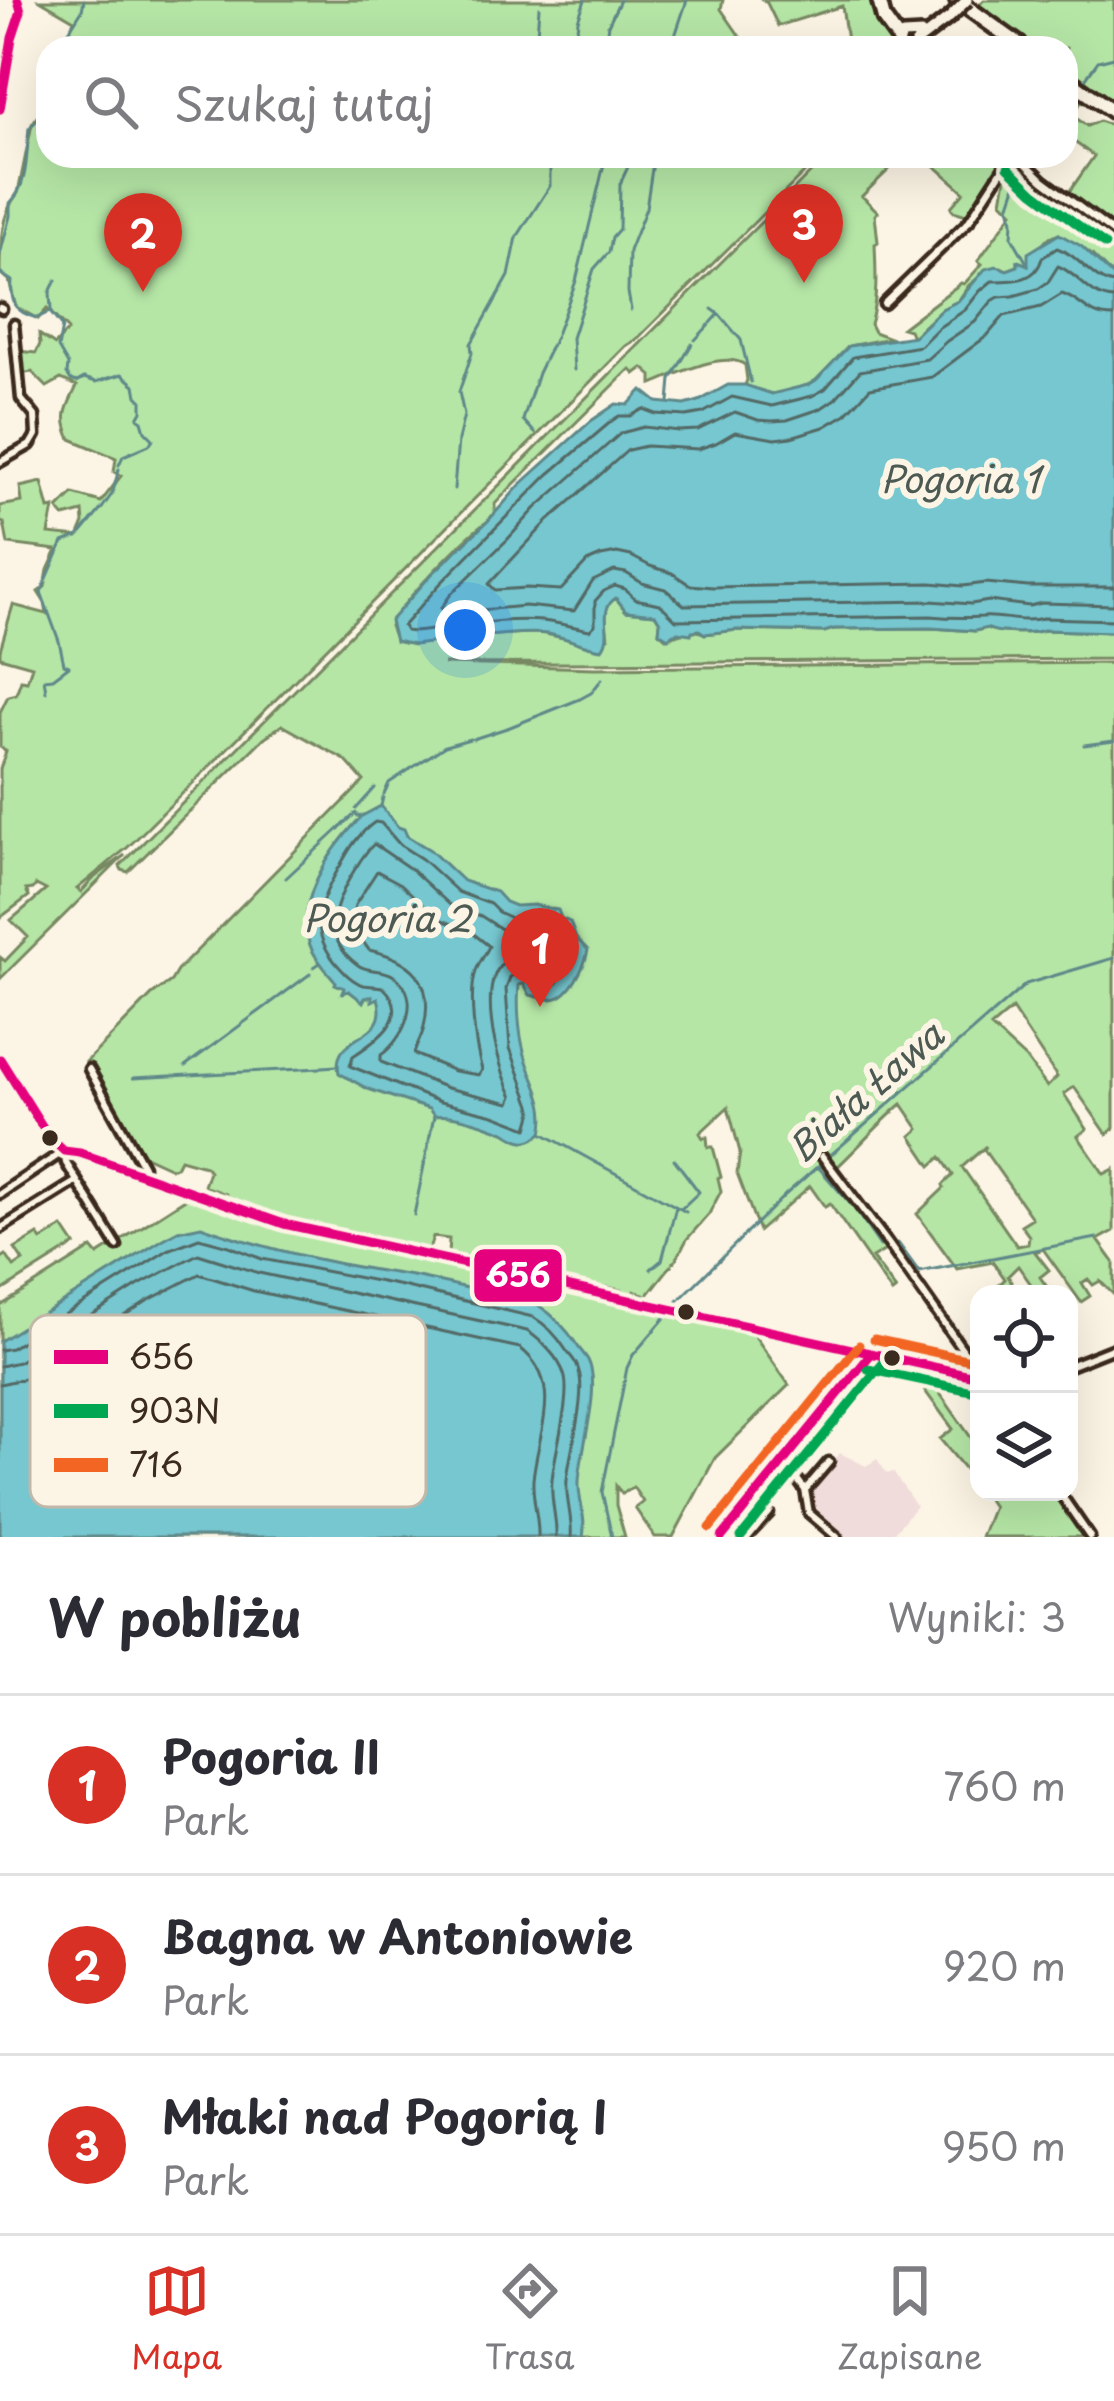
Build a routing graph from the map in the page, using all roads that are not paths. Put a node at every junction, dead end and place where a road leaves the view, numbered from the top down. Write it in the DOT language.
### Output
graph roads {
  1 [pos="18,0"];
  2 [pos="880,0"];
  3 [pos="890,0"];
  4 [pos="945,0"];
  5 [pos="957,0"];
  6 [pos="968,0"];
  7 [pos="902,36"];
  8 [pos="903,36"];
  9 [pos="921,36"];
  10 [pos="995,36"];
  11 [pos="1007,36"];
  12 [pos="1078,91"];
  13 [pos="0,109"];
  14 [pos="1114,116"];
  15 [pos="1012,168"];
  16 [pos="1031,168"];
  17 [pos="1114,233"];
  18 [pos="884,304"];
  19 [pos="14,324"];
  20 [pos="0,462"];
  21 [pos="0,1059"];
  22 [pos="89,1069"];
  23 [pos="64,1150"];
  24 [pos="824,1158"];
  25 [pos="143,1175"];
  26 [pos="77,1181"];
  27 [pos="0,1194"];
  28 [pos="0,1229"];
  29 [pos="118,1246"];
  30 [pos="1114,1348"];
  31 [pos="871,1354"];
  32 [pos="970,1362"];
  33 [pos="1078,1362"];
  34 [pos="970,1373"];
  35 [pos="784,1461"];
  36 [pos="830,1462"];
  37 [pos="805,1490"];
  38 [pos="755,1496"];
  39 [pos="1064,1501"];
  40 [pos="722,1537"];
  41 [pos="746,1537"];
  42 [pos="837,1537"];
  43 [pos="1090,1537"];
  1 -- 13 [label="street"];
  2 -- 7 [label="highway"];
  3 -- 8 [label="highway"];
  4 -- 10 [label="highway"];
  5 -- 11 [label="highway"];
  6 -- 9 [label="main road, bridge"];
  12 -- 14 [label="highway"];
  15 -- 18 [label="street"];
  16 -- 17 [label="street"];
  19 -- 20 [label="street"];
  21 -- 23 [label="street"];
  22 -- 25 [label="street"];
  23 -- 25 [label="street"];
  23 -- 26 [label="street"];
  23 -- 27 [label="street"];
  24 -- 32 [label="street"];
  25 -- 31 [label="street"];
  26 -- 28 [label="street"];
  26 -- 29 [label="street"];
  30 -- 33 [label="street"];
  31 -- 34 [label="street"];
  31 -- 35 [label="street"];
  35 -- 37 [label="street"];
  35 -- 38 [label="street"];
  36 -- 37 [label="street"];
  37 -- 42 [label="street"];
  38 -- 40 [label="street"];
  38 -- 41 [label="street"];
  39 -- 43 [label="street"];
}
